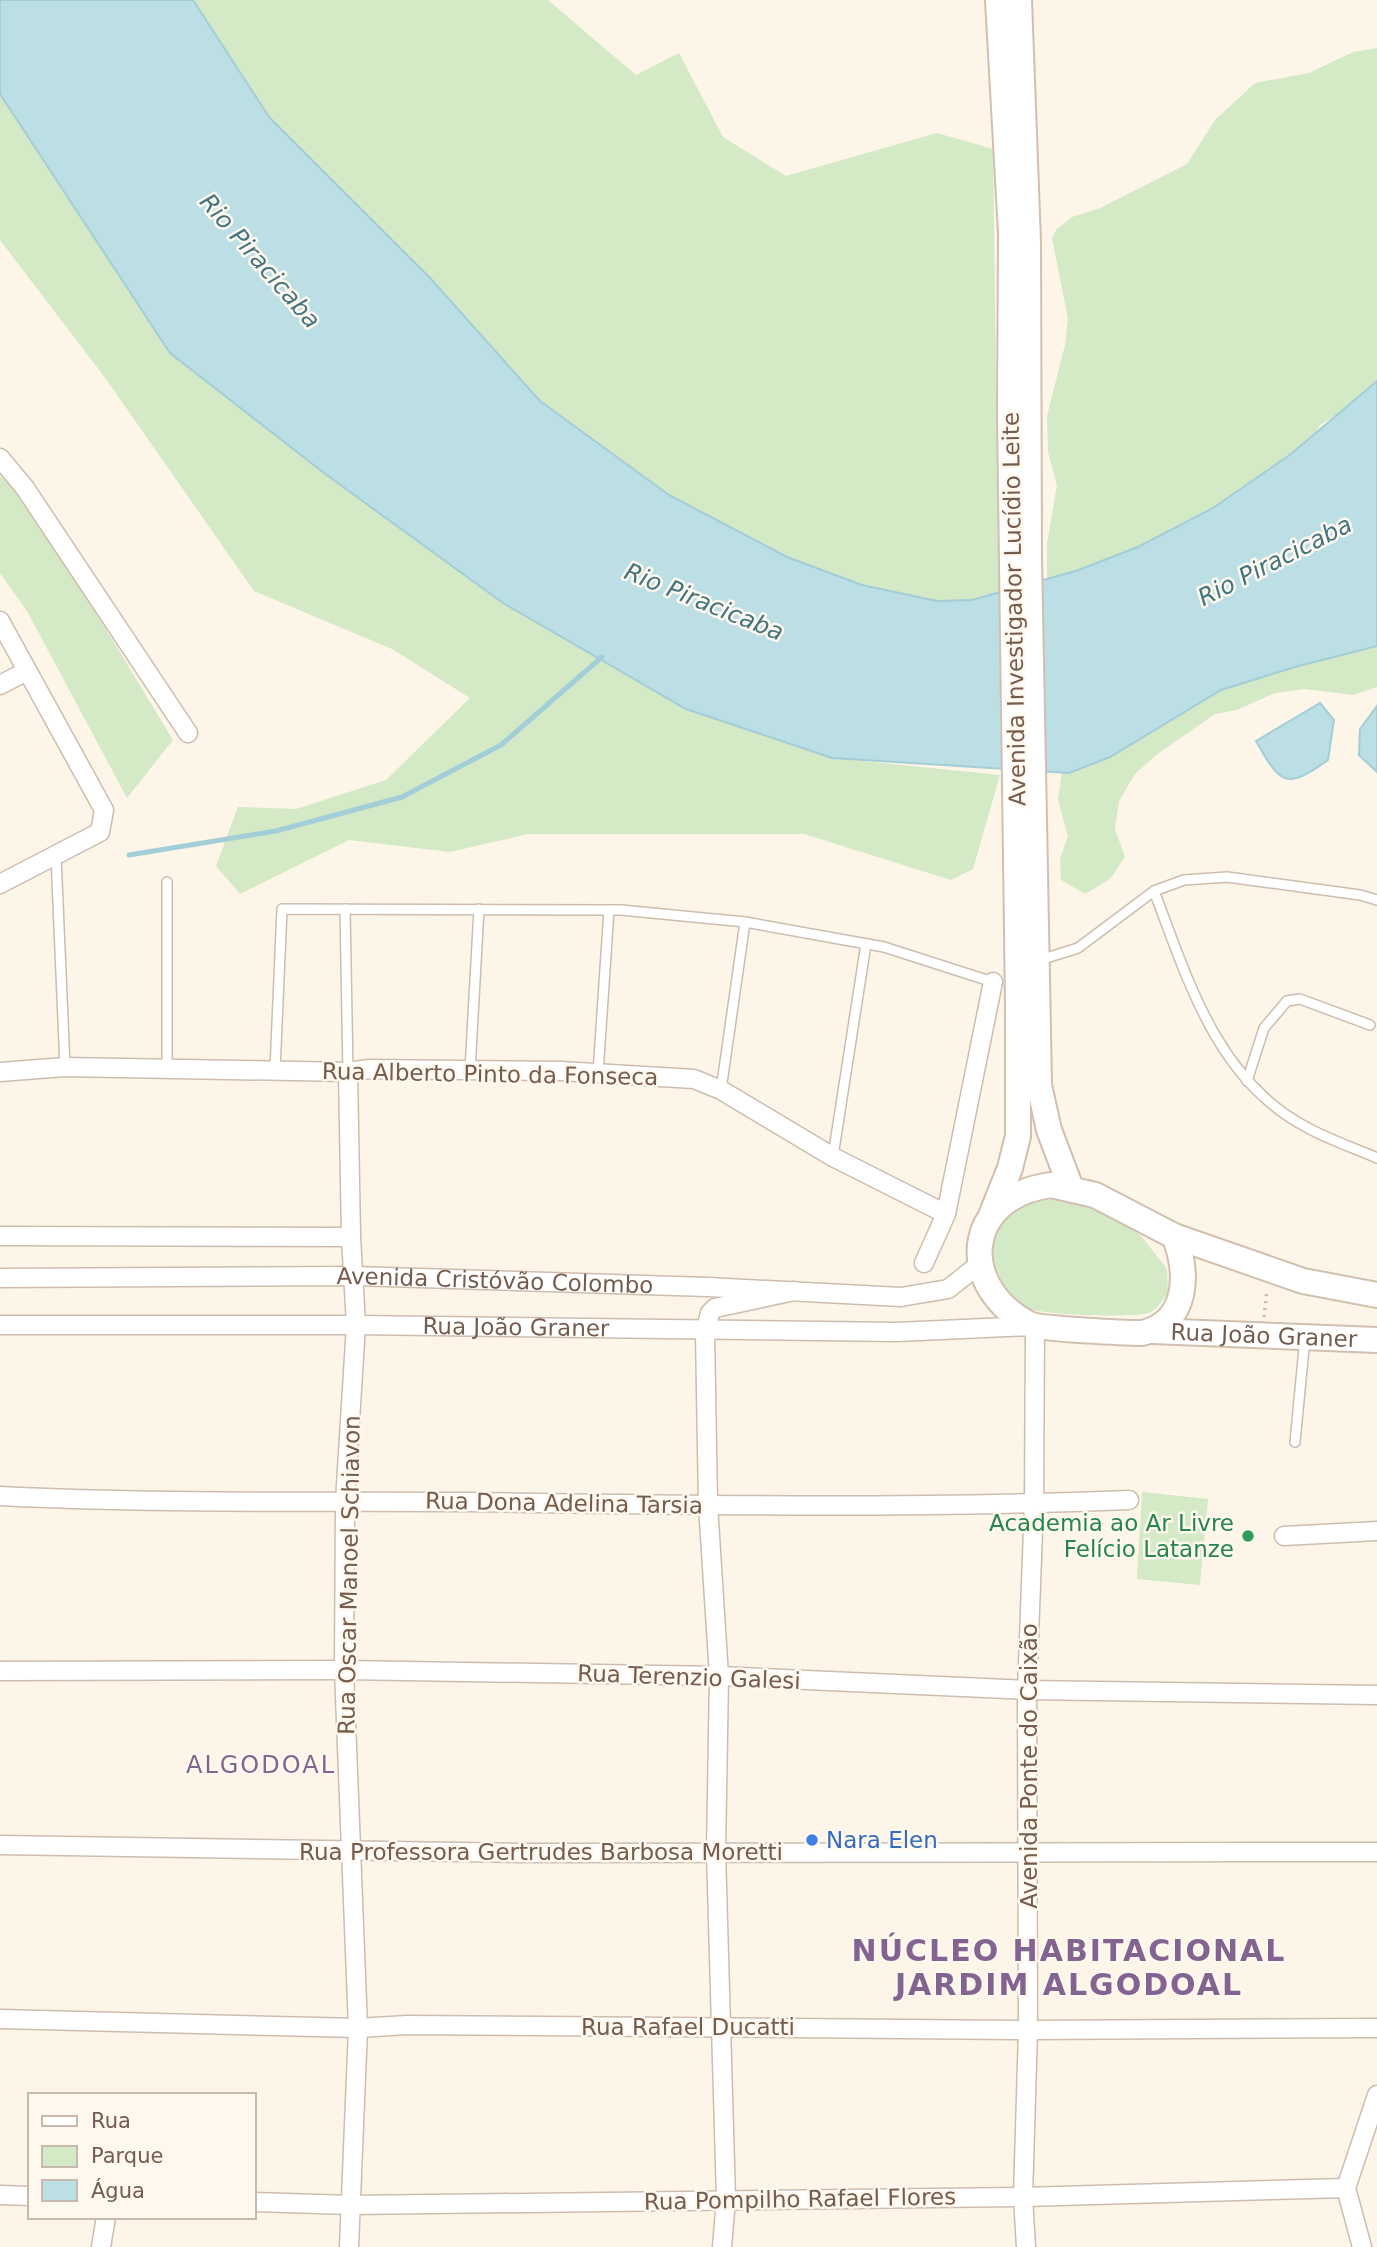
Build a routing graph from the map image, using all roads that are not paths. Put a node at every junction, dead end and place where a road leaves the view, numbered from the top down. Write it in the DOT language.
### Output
graph roads {
  1 [pos="998,0"];
  2 [pos="1019,0"];
  3 [pos="0,458"];
  4 [pos="1021,560"];
  5 [pos="0,621"];
  6 [pos="27,671"];
  7 [pos="0,685"];
  8 [pos="188,733"];
  9 [pos="1027,800"];
  10 [pos="56,856"];
  11 [pos="167,882"];
  12 [pos="0,884"];
  13 [pos="1154,891"];
  14 [pos="1377,900"];
  15 [pos="345,909"];
  16 [pos="480,909"];
  17 [pos="609,910"];
  18 [pos="745,922"];
  19 [pos="866,944"];
  20 [pos="1038,961"];
  21 [pos="993,982"];
  22 [pos="1370,1026"];
  23 [pos="65,1068"];
  24 [pos="167,1069"];
  25 [pos="275,1070"];
  26 [pos="470,1070"];
  27 [pos="0,1072"];
  28 [pos="348,1072"];
  29 [pos="598,1073"];
  30 [pos="1247,1081"];
  31 [pos="721,1090"];
  32 [pos="832,1157"];
  33 [pos="1377,1158"];
  34 [pos="1071,1188"];
  35 [pos="992,1213"];
  36 [pos="946,1214"];
  37 [pos="0,1236"];
  38 [pos="1174,1236"];
  39 [pos="351,1237"];
  40 [pos="924,1263"];
  41 [pos="981,1263"];
  42 [pos="354,1276"];
  43 [pos="0,1278"];
  44 [pos="793,1291"];
  45 [pos="1377,1295"];
  46 [pos="0,1325"];
  47 [pos="356,1325"];
  48 [pos="1033,1326"];
  49 [pos="1152,1331"];
  50 [pos="705,1332"];
  51 [pos="1305,1337"];
  52 [pos="1377,1340"];
  53 [pos="1295,1442"];
  54 [pos="0,1496"];
  55 [pos="1129,1500"];
  56 [pos="345,1501"];
  57 [pos="1034,1504"];
  58 [pos="708,1505"];
  59 [pos="1377,1531"];
  60 [pos="1284,1536"];
  61 [pos="344,1670"];
  62 [pos="0,1671"];
  63 [pos="719,1676"];
  64 [pos="1027,1690"];
  65 [pos="1377,1695"];
  66 [pos="0,1845"];
  67 [pos="351,1852"];
  68 [pos="716,1852"];
  69 [pos="1377,1852"];
  70 [pos="1028,1854"];
  71 [pos="0,2019"];
  72 [pos="358,2028"];
  73 [pos="721,2028"];
  74 [pos="1377,2028"];
  75 [pos="1028,2030"];
  76 [pos="1377,2095"];
  77 [pos="1346,2188"];
  78 [pos="0,2195"];
  79 [pos="28,2196"];
  80 [pos="1023,2197"];
  81 [pos="726,2199"];
  82 [pos="256,2202"];
  83 [pos="351,2205"];
  84 [pos="106,2219"];
  85 [pos="101,2247"];
  86 [pos="349,2247"];
  87 [pos="722,2247"];
  88 [pos="1026,2247"];
  89 [pos="1362,2247"];
  1 -- 4 [label="main road, Avenida Investigador Lucídio Leite"];
  2 -- 4 [label="main road, Avenida Investigador Lucídio Leite"];
  3 -- 8 [label="street"];
  4 -- 9 [label="main road, Avenida Investigador Lucídio Leite"];
  5 -- 6 [label="street"];
  6 -- 7 [label="street"];
  6 -- 10 [label="street"];
  9 -- 20 [label="main road, Avenida Investigador Lucídio Leite"];
  9 -- 35 [label="main road, Avenida Investigador Lucídio Leite"];
  10 -- 12 [label="street"];
  10 -- 23 [label="lane"];
  11 -- 24 [label="lane"];
  13 -- 14 [label="lane"];
  13 -- 20 [label="lane"];
  13 -- 30 [label="lane"];
  15 -- 16 [label="lane"];
  15 -- 25 [label="lane"];
  15 -- 28 [label="lane"];
  16 -- 17 [label="lane"];
  16 -- 26 [label="lane"];
  17 -- 18 [label="lane"];
  17 -- 29 [label="lane"];
  18 -- 19 [label="lane"];
  18 -- 31 [label="lane"];
  19 -- 21 [label="lane"];
  19 -- 32 [label="lane"];
  20 -- 34 [label="main road, Avenida Investigador Lucídio Leite"];
  21 -- 36 [label="street"];
  22 -- 30 [label="lane"];
  23 -- 24 [label="street, Rua Alberto Pinto da Fonseca"];
  23 -- 27 [label="street, Rua Alberto Pinto da Fonseca"];
  24 -- 25 [label="street, Rua Alberto Pinto da Fonseca"];
  25 -- 28 [label="street, Rua Alberto Pinto da Fonseca"];
  26 -- 28 [label="street, Rua Alberto Pinto da Fonseca"];
  26 -- 29 [label="street, Rua Alberto Pinto da Fonseca"];
  28 -- 39 [label="street, Rua Oscar Manoel Schiavon"];
  29 -- 31 [label="street, Rua Alberto Pinto da Fonseca"];
  30 -- 33 [label="lane"];
  31 -- 32 [label="street, Rua Alberto Pinto da Fonseca"];
  32 -- 36 [label="street, Rua Alberto Pinto da Fonseca"];
  34 -- 35 [label="main road"];
  34 -- 38 [label="main road"];
  35 -- 41 [label="main road"];
  36 -- 40 [label="street"];
  37 -- 39 [label="street, Avenida Cristóvão Colombo"];
  38 -- 45 [label="main road"];
  38 -- 49 [label="main road"];
  39 -- 42 [label="street, Rua Oscar Manoel Schiavon"];
  41 -- 44 [label="street, Avenida Cristóvão Colombo"];
  41 -- 48 [label="main road"];
  42 -- 43 [label="street, Avenida Cristóvão Colombo"];
  42 -- 44 [label="street, Avenida Cristóvão Colombo"];
  42 -- 47 [label="street, Rua Oscar Manoel Schiavon"];
  44 -- 50 [label="street"];
  46 -- 47 [label="street, Rua João Graner"];
  47 -- 50 [label="street, Rua João Graner"];
  47 -- 56 [label="street, Rua Oscar Manoel Schiavon"];
  48 -- 49 [label="main road"];
  48 -- 50 [label="street, Rua João Graner"];
  48 -- 57 [label="street, Avenida Ponte do Caixão"];
  49 -- 51 [label="main road, Rua João Graner"];
  50 -- 58 [label="street"];
  51 -- 52 [label="main road, Rua João Graner"];
  51 -- 53 [label="lane"];
  54 -- 56 [label="street, Rua Dona Adelina Tarsia"];
  55 -- 57 [label="street, Rua Dona Adelina Tarsia"];
  56 -- 58 [label="street, Rua Dona Adelina Tarsia"];
  56 -- 61 [label="street, Rua Oscar Manoel Schiavon"];
  57 -- 58 [label="street, Rua Dona Adelina Tarsia"];
  57 -- 64 [label="street, Avenida Ponte do Caixão"];
  58 -- 63 [label="street"];
  59 -- 60 [label="street"];
  61 -- 62 [label="street, Rua Terenzio Galesi"];
  61 -- 63 [label="street, Rua Terenzio Galesi"];
  61 -- 67 [label="street, Rua Oscar Manoel Schiavon"];
  63 -- 64 [label="street, Rua Terenzio Galesi"];
  63 -- 68 [label="street"];
  64 -- 65 [label="street, Rua Terenzio Galesi"];
  64 -- 70 [label="street, Avenida Ponte do Caixão"];
  66 -- 67 [label="street, Rua Professora Gertrudes Barbosa Moretti"];
  67 -- 68 [label="street, Rua Professora Gertrudes Barbosa Moretti"];
  67 -- 72 [label="street, Rua Oscar Manoel Schiavon"];
  68 -- 70 [label="street, Rua Professora Gertrudes Barbosa Moretti"];
  68 -- 73 [label="street"];
  69 -- 70 [label="street, Rua Professora Gertrudes Barbosa Moretti"];
  70 -- 75 [label="street, Avenida Ponte do Caixão"];
  71 -- 72 [label="street, Rua Rafael Ducatti"];
  72 -- 73 [label="street, Rua Rafael Ducatti"];
  72 -- 83 [label="street, Rua Oscar Manoel Schiavon"];
  73 -- 75 [label="street, Rua Rafael Ducatti"];
  73 -- 81 [label="street"];
  74 -- 75 [label="street, Rua Rafael Ducatti"];
  75 -- 80 [label="street, Avenida Ponte do Caixão"];
  76 -- 77 [label="street"];
  77 -- 80 [label="street, Rua Pompilho Rafael Flores"];
  77 -- 89 [label="street"];
  78 -- 79 [label="street"];
  80 -- 81 [label="street, Rua Pompilho Rafael Flores"];
  80 -- 88 [label="street, Avenida Ponte do Caixão"];
  81 -- 83 [label="street, Rua Pompilho Rafael Flores"];
  81 -- 87 [label="street"];
  82 -- 83 [label="street, Rua Pompilho Rafael Flores"];
  83 -- 86 [label="street, Rua Oscar Manoel Schiavon"];
  84 -- 85 [label="street"];
}
